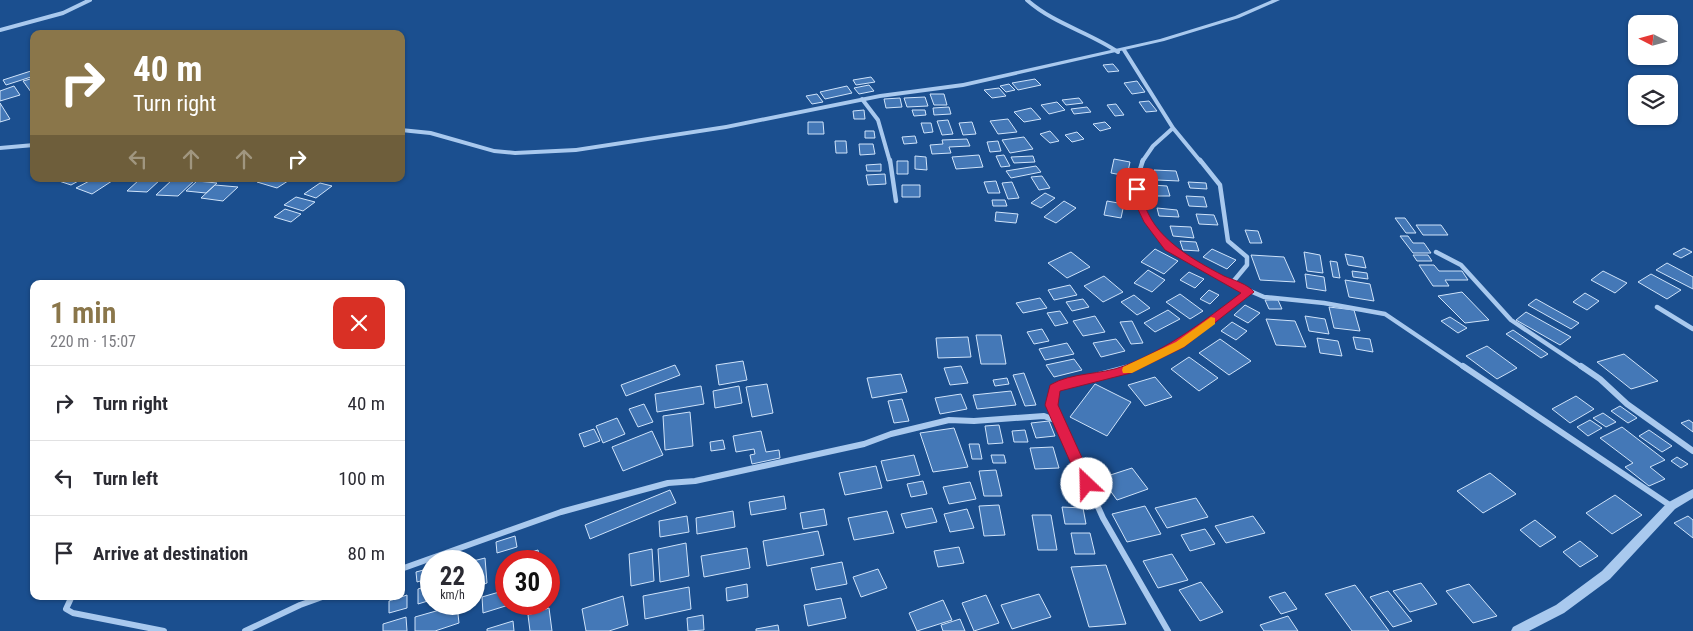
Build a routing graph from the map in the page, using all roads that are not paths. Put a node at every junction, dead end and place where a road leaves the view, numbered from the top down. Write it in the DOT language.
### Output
graph roads {
  1 [pos="90,0"];
  2 [pos="1027,0"];
  3 [pos="1277,0"];
  4 [pos="0,30"];
  5 [pos="1121,51"];
  6 [pos="862,99"];
  7 [pos="1173,128"];
  8 [pos="405,130"];
  9 [pos="30,145"];
  10 [pos="0,148"];
  11 [pos="896,200"];
  12 [pos="1436,252"];
  13 [pos="1232,283"];
  14 [pos="1249,292"];
  15 [pos="1657,307"];
  16 [pos="1693,329"];
  17 [pos="1060,422"];
  18 [pos="1693,451"];
  19 [pos="1693,493"];
  20 [pos="1671,506"];
  21 [pos="405,568"];
  22 [pos="70,600"];
  23 [pos="313,600"];
  24 [pos="164,631"];
  25 [pos="245,631"];
  26 [pos="1168,631"];
  27 [pos="1517,631"];
  1 -- 4 [label="street"];
  2 -- 5 [label="street"];
  3 -- 5 [label="street"];
  5 -- 6 [label="street"];
  5 -- 7 [label="street"];
  6 -- 8 [label="street"];
  6 -- 11 [label="street"];
  7 -- 13 [label="street"];
  7 -- 13 [label="street"];
  9 -- 10 [label="street"];
  12 -- 18 [label="street"];
  13 -- 14 [label="street"];
  14 -- 17 [label="street"];
  14 -- 20 [label="street"];
  15 -- 16 [label="street"];
  17 -- 21 [label="street"];
  17 -- 26 [label="street"];
  19 -- 20 [label="street"];
  20 -- 27 [label="street"];
  22 -- 24 [label="street"];
  23 -- 25 [label="street"];
}
